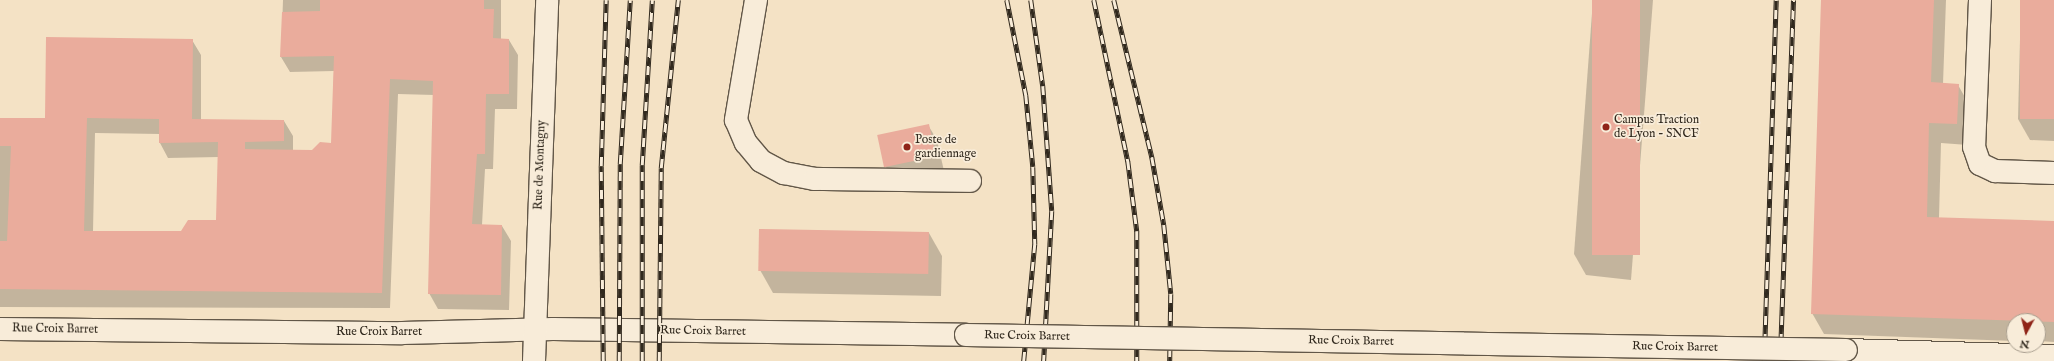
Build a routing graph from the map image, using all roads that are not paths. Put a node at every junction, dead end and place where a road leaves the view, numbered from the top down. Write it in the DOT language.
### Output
graph roads {
  1 [pos="547,0"];
  2 [pos="756,0"];
  3 [pos="1980,0"];
  4 [pos="2054,173"];
  5 [pos="970,181"];
  6 [pos="0,329"];
  7 [pos="533,329"];
  8 [pos="2054,356"];
  9 [pos="534,361"];
  1 -- 7 [label="street, Rue de Montagny"];
  2 -- 5 [label="street"];
  3 -- 4 [label="street"];
  6 -- 7 [label="street, Rue Croix Barret"];
  7 -- 8 [label="street, Rue Croix Barret, bridge"];
  7 -- 9 [label="street, Rue de Montagny"];
}
